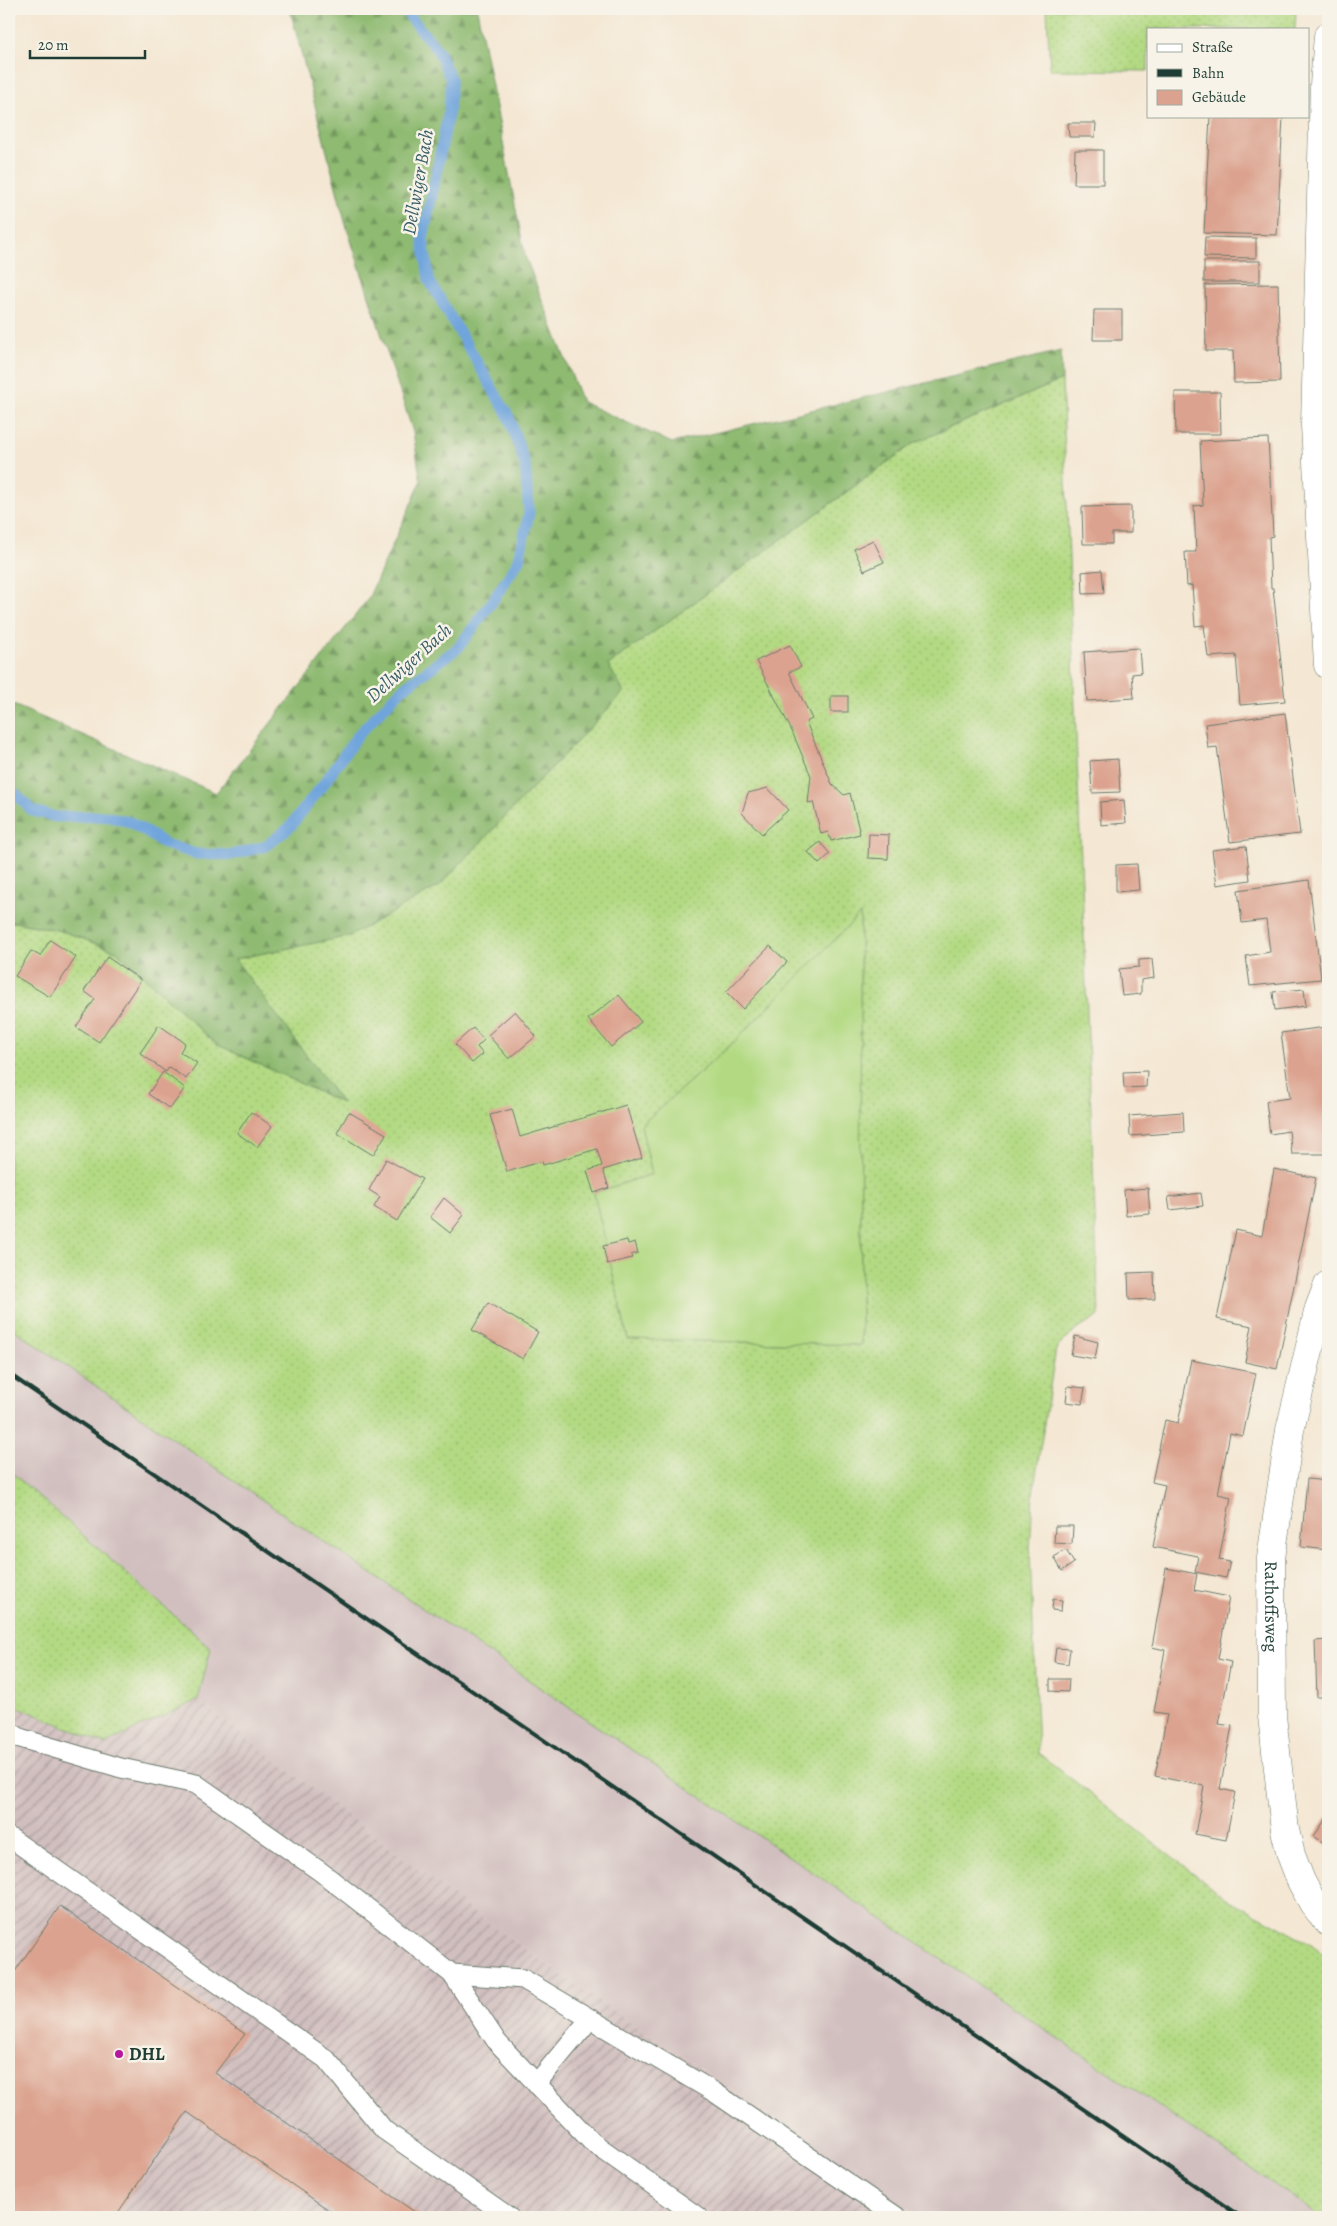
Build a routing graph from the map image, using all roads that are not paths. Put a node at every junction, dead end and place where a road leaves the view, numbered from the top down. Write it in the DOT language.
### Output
graph roads {
  1 [pos="1328,36"];
  2 [pos="1328,664"];
  3 [pos="1328,1285"];
  4 [pos="9,1731"];
  5 [pos="9,1837"];
  6 [pos="1328,1922"];
  7 [pos="452,1974"];
  8 [pos="590,2019"];
  9 [pos="536,2084"];
  10 [pos="509,2217"];
  11 [pos="698,2217"];
  12 [pos="897,2217"];
  1 -- 2 [label="street"];
  3 -- 6 [label="street, Rathoffsweg"];
  4 -- 7 [label="lane"];
  5 -- 10 [label="lane"];
  7 -- 8 [label="lane"];
  7 -- 9 [label="lane"];
  8 -- 9 [label="lane"];
  8 -- 12 [label="lane"];
  9 -- 11 [label="lane"];
}
